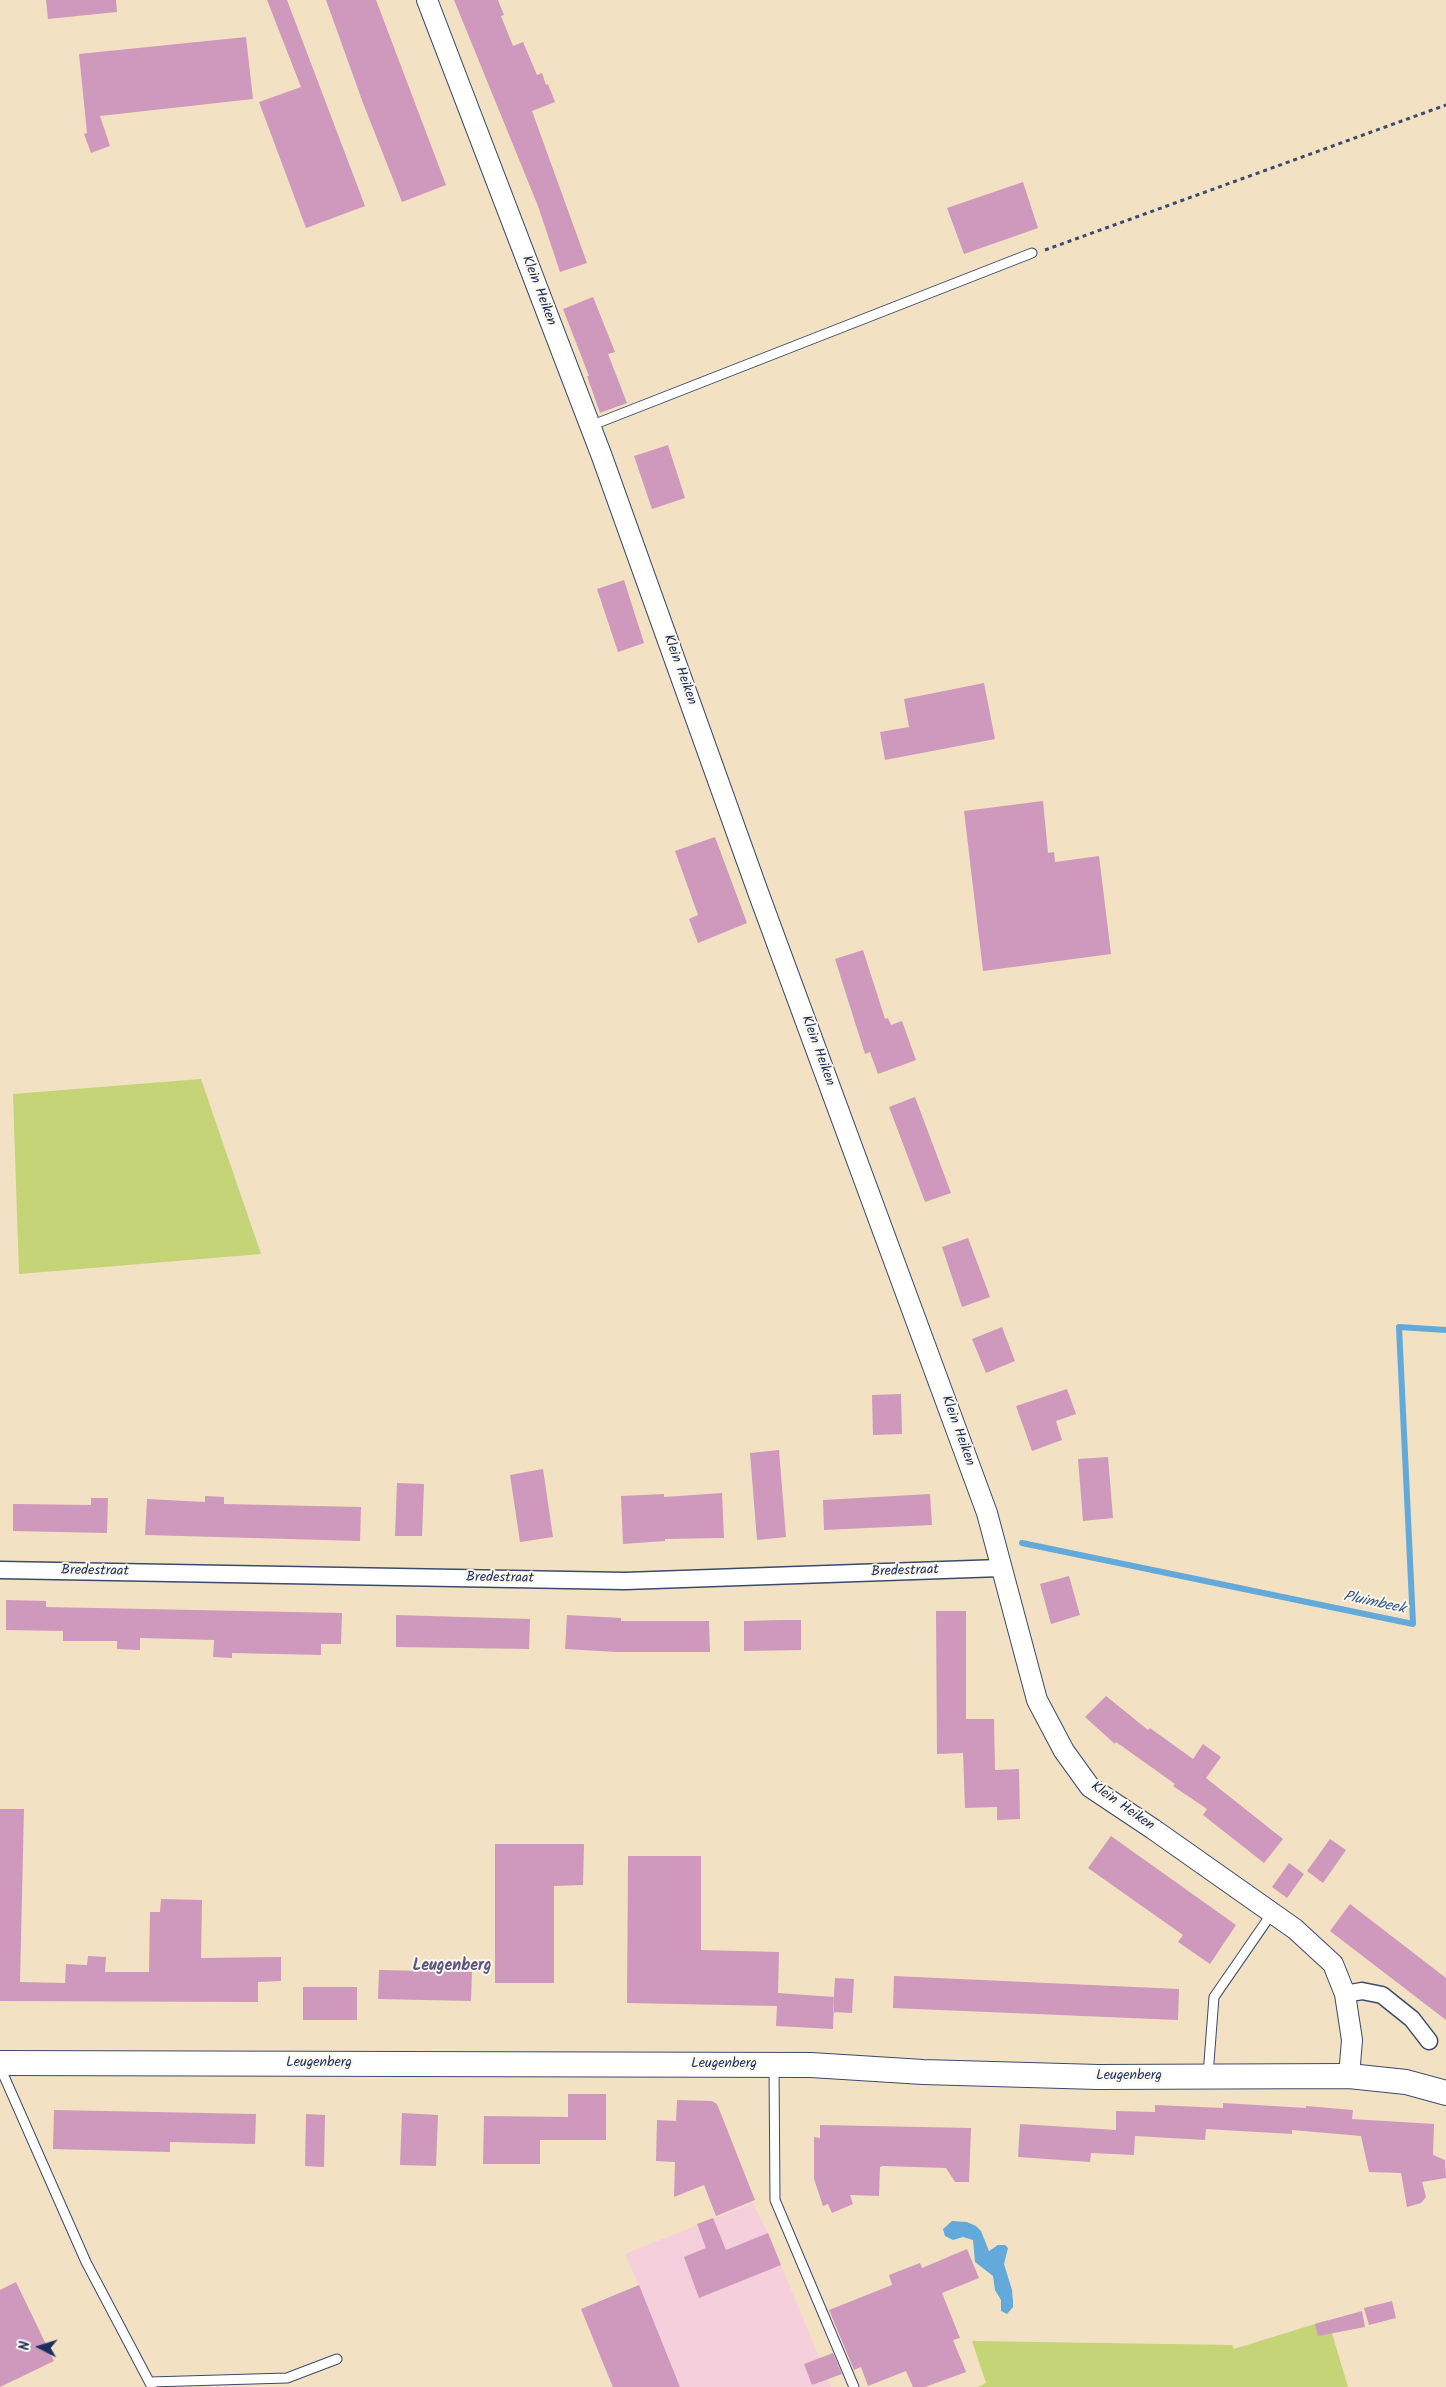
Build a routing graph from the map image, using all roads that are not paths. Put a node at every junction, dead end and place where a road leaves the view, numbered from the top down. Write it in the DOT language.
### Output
graph roads {
  1 [pos="427,0"];
  2 [pos="1032,253"];
  3 [pos="590,426"];
  4 [pos="1000,1568"];
  5 [pos="0,1570"];
  6 [pos="1272,1913"];
  7 [pos="1345,1994"];
  8 [pos="1429,2040"];
  9 [pos="0,2062"];
  10 [pos="774,2065"];
  11 [pos="0,2067"];
  12 [pos="1208,2076"];
  13 [pos="1349,2076"];
  14 [pos="1446,2093"];
  15 [pos="337,2359"];
  16 [pos="151,2385"];
  17 [pos="854,2387"];
  1 -- 3 [label="street, Klein Heiken"];
  2 -- 3 [label="lane"];
  3 -- 4 [label="street, Klein Heiken"];
  4 -- 5 [label="street, Bredestraat"];
  4 -- 6 [label="street, Klein Heiken"];
  6 -- 7 [label="street, Klein Heiken"];
  6 -- 12 [label="lane"];
  7 -- 8 [label="street"];
  7 -- 13 [label="street, Klein Heiken"];
  9 -- 10 [label="main road, Leugenberg"];
  10 -- 12 [label="main road, Leugenberg"];
  10 -- 17 [label="lane"];
  11 -- 16 [label="lane"];
  12 -- 13 [label="main road, Leugenberg"];
  13 -- 14 [label="main road, Leugenberg"];
  15 -- 16 [label="lane"];
}
